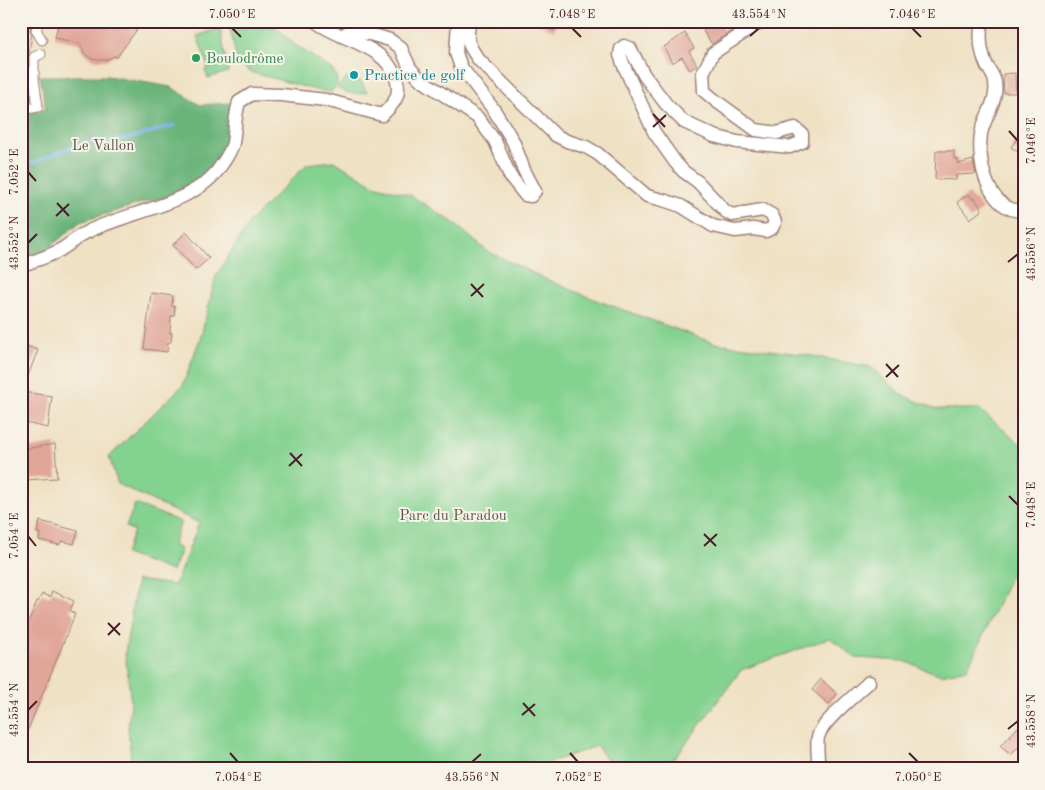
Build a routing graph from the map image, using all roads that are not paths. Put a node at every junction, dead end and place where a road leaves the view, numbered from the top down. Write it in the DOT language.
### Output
graph roads {
  1 [pos="39,21"];
  2 [pos="315,21"];
  3 [pos="458,21"];
  4 [pos="470,21"];
  5 [pos="762,21"];
  6 [pos="982,21"];
  7 [pos="342,36"];
  8 [pos="42,40"];
  9 [pos="41,54"];
  10 [pos="21,110"];
  11 [pos="1024,211"];
  12 [pos="21,265"];
  13 [pos="869,682"];
  14 [pos="818,769"];
  1 -- 8 [label="street"];
  2 -- 7 [label="street"];
  3 -- 7 [label="street"];
  4 -- 5 [label="street"];
  6 -- 11 [label="street"];
  7 -- 12 [label="street"];
  9 -- 10 [label="street"];
  13 -- 14 [label="street"];
}
